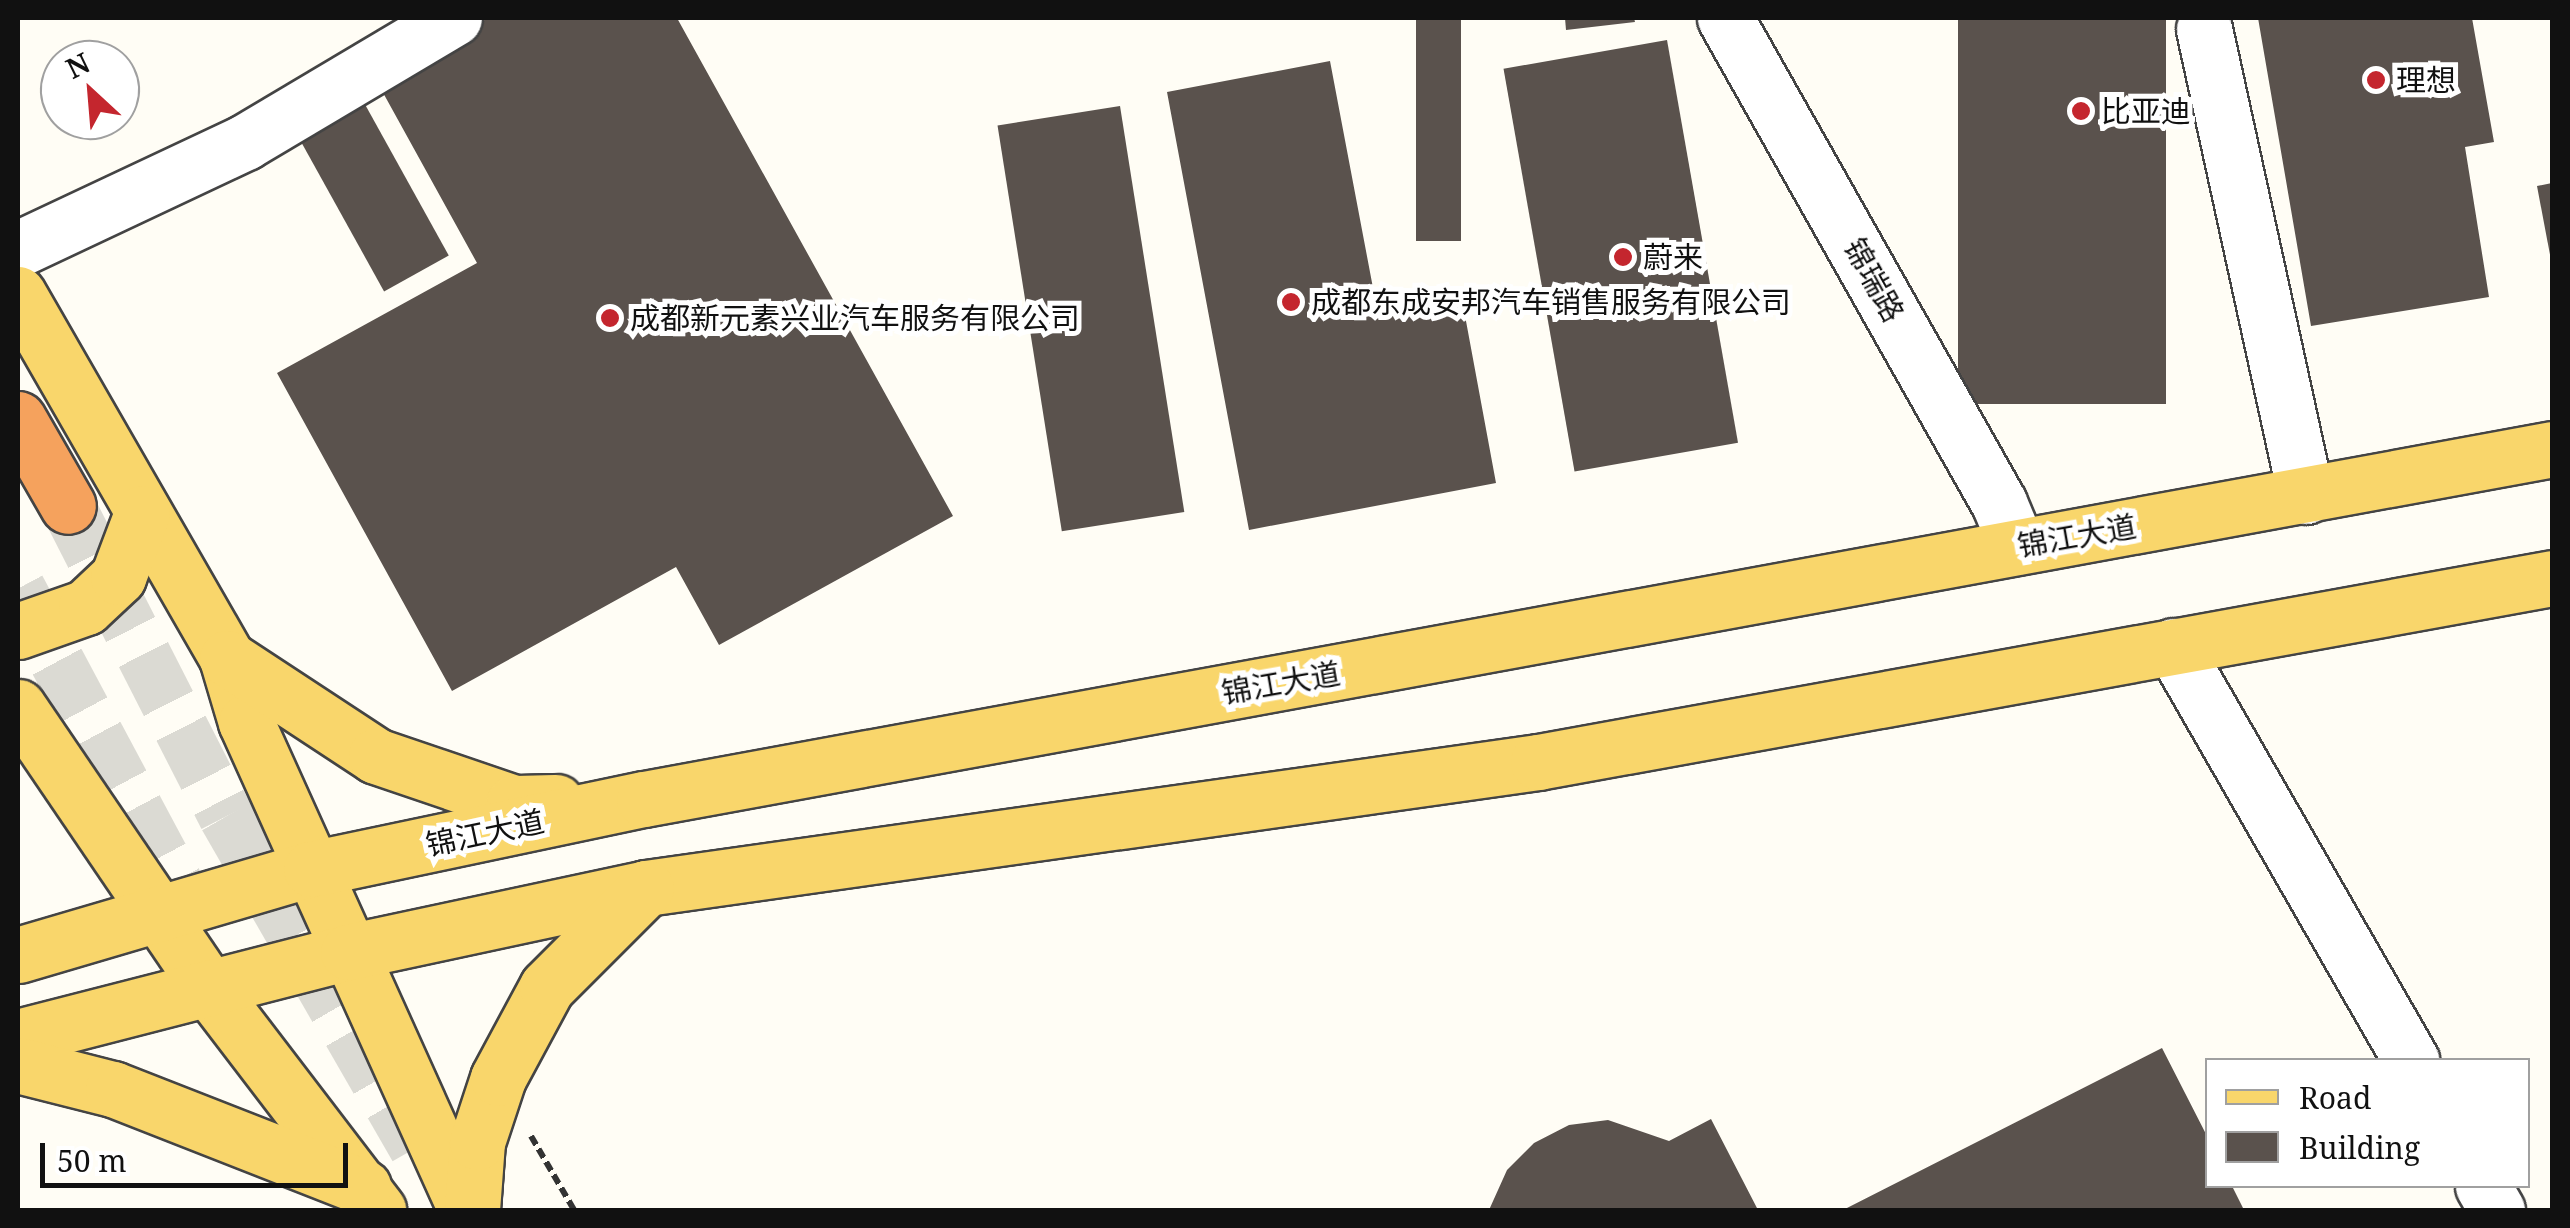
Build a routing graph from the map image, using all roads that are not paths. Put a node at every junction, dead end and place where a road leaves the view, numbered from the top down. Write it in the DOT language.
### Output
graph roads {
  1 [pos="454,18"];
  2 [pos="1726,18"];
  3 [pos="2204,29"];
  4 [pos="18,249"];
  5 [pos="18,294"];
  6 [pos="18,419"];
  7 [pos="2552,448"];
  8 [pos="2306,496"];
  9 [pos="68,506"];
  10 [pos="142,513"];
  11 [pos="2017,546"];
  12 [pos="2552,578"];
  13 [pos="18,632"];
  14 [pos="2173,646"];
  15 [pos="228,658"];
  16 [pos="18,708"];
  17 [pos="644,799"];
  18 [pos="311,869"];
  19 [pos="646,888"];
  20 [pos="154,911"];
  21 [pos="348,952"];
  22 [pos="18,955"];
  23 [pos="210,990"];
  24 [pos="18,1037"];
  25 [pos="2410,1058"];
  26 [pos="18,1065"];
  27 [pos="2484,1188"];
  28 [pos="372,1200"];
  29 [pos="469,1210"];
  30 [pos="2497,1210"];
  1 -- 4 [label="street"];
  2 -- 11 [label="street, 锦瑞路"];
  3 -- 8 [label="street"];
  5 -- 10 [label="main road"];
  6 -- 9 [label="highway"];
  7 -- 8 [label="main road, 锦江大道"];
  8 -- 11 [label="main road, 锦江大道"];
  10 -- 13 [label="main road"];
  10 -- 15 [label="main road"];
  11 -- 17 [label="main road, 锦江大道"];
  12 -- 14 [label="main road"];
  14 -- 19 [label="main road"];
  14 -- 25 [label="street"];
  15 -- 17 [label="main road"];
  15 -- 18 [label="main road"];
  16 -- 20 [label="main road"];
  17 -- 18 [label="main road, 锦江大道"];
  18 -- 20 [label="main road, 锦江大道"];
  18 -- 21 [label="main road"];
  19 -- 21 [label="main road"];
  19 -- 29 [label="main road"];
  20 -- 22 [label="main road, 锦江大道"];
  20 -- 23 [label="main road"];
  21 -- 23 [label="main road"];
  21 -- 29 [label="main road"];
  23 -- 24 [label="main road"];
  23 -- 28 [label="main road"];
  26 -- 28 [label="main road"];
  27 -- 30 [label="street"];
}
